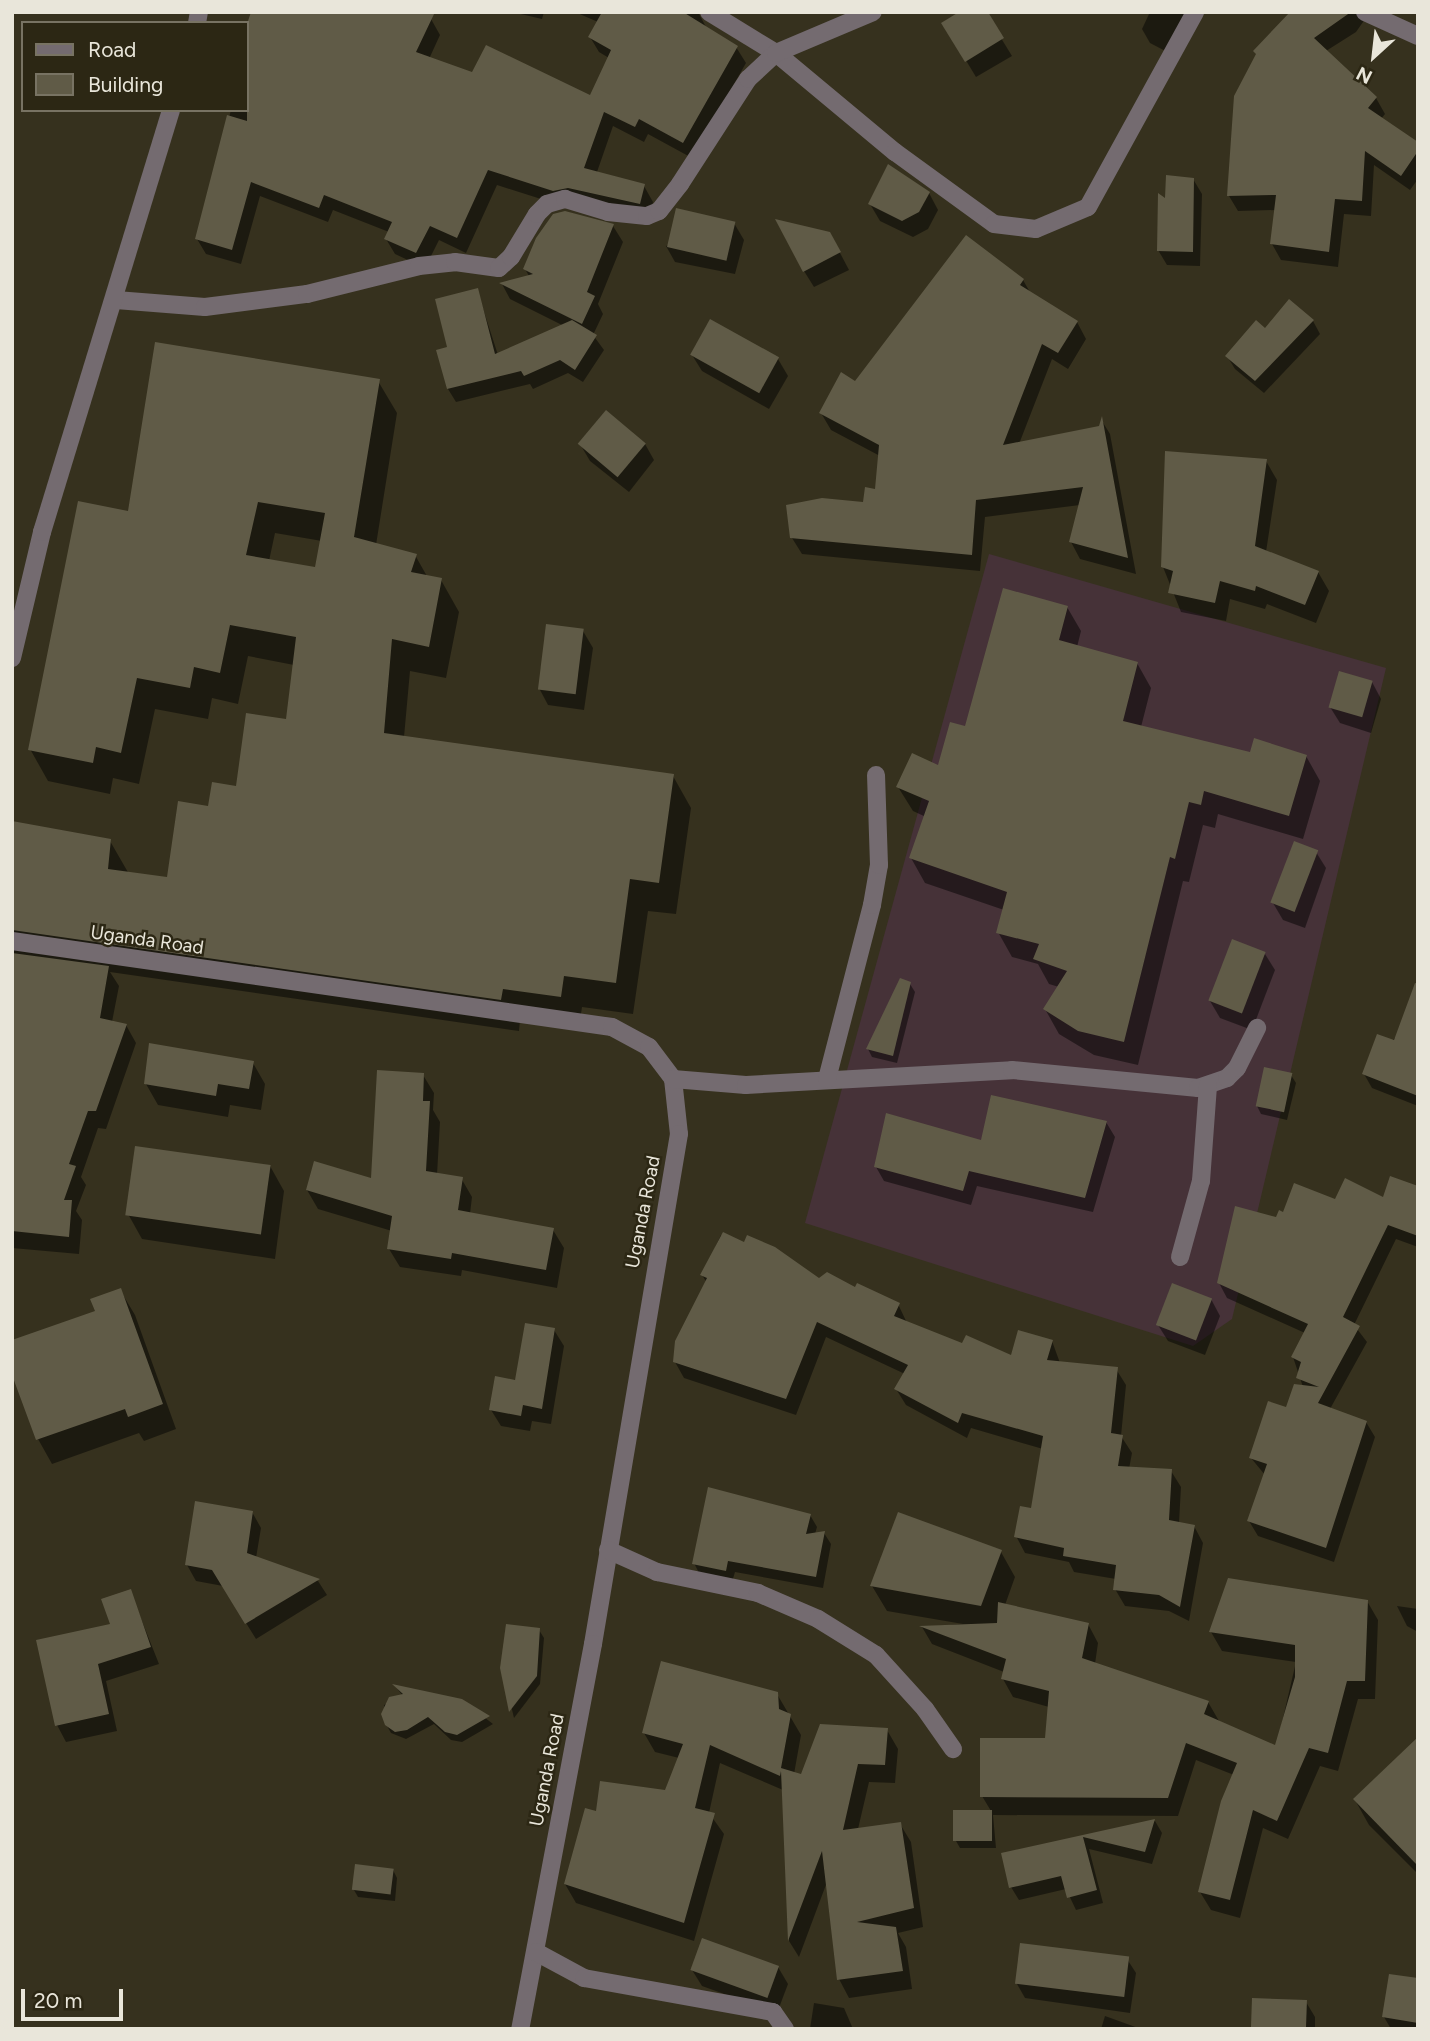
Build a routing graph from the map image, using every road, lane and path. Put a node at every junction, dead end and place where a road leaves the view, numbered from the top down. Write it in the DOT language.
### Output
graph roads {
  1 [pos="709,12"];
  2 [pos="873,12"];
  3 [pos="1195,12"];
  4 [pos="1366,12"];
  5 [pos="1418,36"];
  6 [pos="776,53"];
  7 [pos="170,112"];
  8 [pos="116,300"];
  9 [pos="12,658"];
  10 [pos="876,775"];
  11 [pos="12,941"];
  12 [pos="1257,1028"];
  13 [pos="673,1079"];
  14 [pos="827,1079"];
  15 [pos="1209,1085"];
  16 [pos="1180,1257"];
  17 [pos="608,1550"];
  18 [pos="953,1749"];
  19 [pos="536,1952"];
  20 [pos="520,2029"];
  21 [pos="785,2029"];
  1 -- 6 [label="street"];
  2 -- 6 [label="street"];
  3 -- 6 [label="street"];
  4 -- 5 [label="street"];
  6 -- 8 [label="street"];
  7 -- 8 [label="street"];
  8 -- 9 [label="street"];
  10 -- 14 [label="street"];
  11 -- 13 [label="street, Uganda Road"];
  12 -- 15 [label="street"];
  13 -- 14 [label="street"];
  13 -- 17 [label="street, Uganda Road"];
  14 -- 15 [label="street"];
  15 -- 16 [label="street"];
  17 -- 18 [label="street"];
  17 -- 19 [label="street, Uganda Road"];
  19 -- 20 [label="street, Uganda Road"];
  19 -- 21 [label="street"];
}
